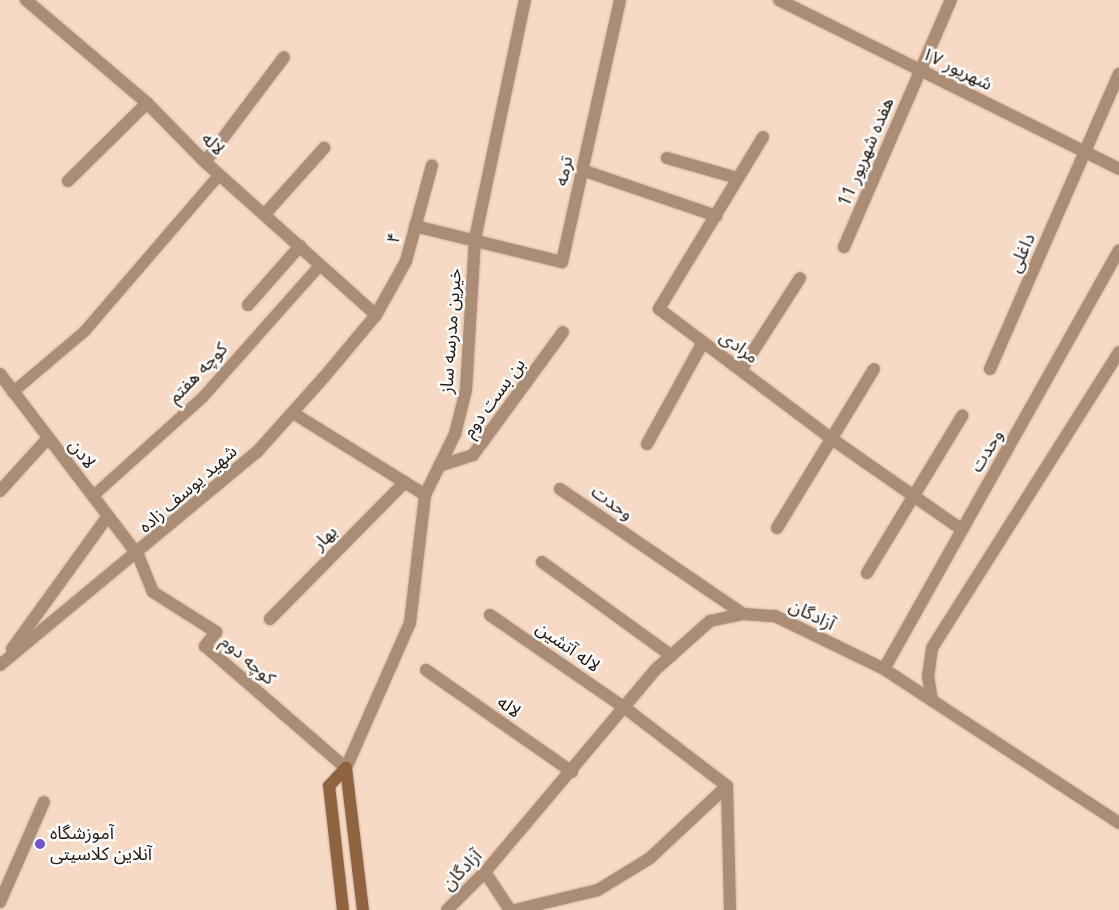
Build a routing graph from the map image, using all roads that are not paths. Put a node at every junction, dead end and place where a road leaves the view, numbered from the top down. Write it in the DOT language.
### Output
graph roads {
  1 [pos="26,0"];
  2 [pos="525,0"];
  3 [pos="620,0"];
  4 [pos="779,0"];
  5 [pos="951,0"];
  6 [pos="284,57"];
  7 [pos="920,70"];
  8 [pos="1119,74"];
  9 [pos="147,103"];
  10 [pos="763,137"];
  11 [pos="324,148"];
  12 [pos="1085,152"];
  13 [pos="667,158"];
  14 [pos="205,162"];
  15 [pos="432,165"];
  16 [pos="1119,169"];
  17 [pos="582,170"];
  18 [pos="219,174"];
  19 [pos="738,178"];
  20 [pos="68,181"];
  21 [pos="265,214"];
  22 [pos="716,216"];
  23 [pos="415,226"];
  24 [pos="475,239"];
  25 [pos="300,246"];
  26 [pos="844,247"];
  27 [pos="1119,250"];
  28 [pos="320,264"];
  29 [pos="800,278"];
  30 [pos="248,305"];
  31 [pos="376,315"];
  32 [pos="563,332"];
  33 [pos="703,342"];
  34 [pos="1119,352"];
  35 [pos="874,369"];
  36 [pos="990,369"];
  37 [pos="741,370"];
  38 [pos="0,374"];
  39 [pos="12,392"];
  40 [pos="0,399"];
  41 [pos="293,412"];
  42 [pos="962,416"];
  43 [pos="48,438"];
  44 [pos="832,439"];
  45 [pos="647,444"];
  46 [pos="439,466"];
  47 [pos="405,482"];
  48 [pos="560,489"];
  49 [pos="0,491"];
  50 [pos="425,495"];
  51 [pos="92,496"];
  52 [pos="914,496"];
  53 [pos="108,516"];
  54 [pos="777,528"];
  55 [pos="961,529"];
  56 [pos="138,555"];
  57 [pos="542,562"];
  58 [pos="867,573"];
  59 [pos="743,614"];
  60 [pos="490,615"];
  61 [pos="270,619"];
  62 [pos="672,656"];
  63 [pos="1,663"];
  64 [pos="884,669"];
  65 [pos="426,670"];
  66 [pos="932,701"];
  67 [pos="625,708"];
  68 [pos="346,768"];
  69 [pos="572,772"];
  70 [pos="727,786"];
  71 [pos="44,802"];
  72 [pos="1119,823"];
  73 [pos="485,872"];
  74 [pos="0,902"];
  75 [pos="343,910"];
  76 [pos="363,910"];
  77 [pos="447,910"];
  78 [pos="510,910"];
  79 [pos="515,910"];
  80 [pos="730,910"];
  1 -- 9 [label="street, لاله"];
  2 -- 24 [label="street, خیرین مدرسه ساز"];
  3 -- 17 [label="street, ترمه"];
  4 -- 7 [label="street, ۱۷ شهریور"];
  5 -- 7 [label="street, هفده شهریور 11"];
  6 -- 14 [label="street"];
  7 -- 12 [label="street, ۱۷ شهریور"];
  7 -- 26 [label="street, هفده شهریور 11"];
  8 -- 12 [label="street, داغلی"];
  9 -- 14 [label="street, لاله"];
  9 -- 20 [label="street"];
  10 -- 19 [label="street, مرادی"];
  11 -- 21 [label="street"];
  12 -- 16 [label="street, ۱۷ شهریور"];
  12 -- 36 [label="street, داغلی"];
  13 -- 19 [label="street"];
  14 -- 18 [label="street, لاله"];
  15 -- 23 [label="street, ۴"];
  17 -- 22 [label="street"];
  17 -- 24 [label="street, ترمه"];
  18 -- 21 [label="street, لاله"];
  18 -- 39 [label="lane"];
  19 -- 22 [label="street, مرادی"];
  21 -- 25 [label="street, لاله"];
  22 -- 33 [label="street, مرادی"];
  23 -- 24 [label="street"];
  23 -- 31 [label="street, ۴"];
  24 -- 46 [label="street, خیرین مدرسه ساز"];
  25 -- 28 [label="street, لاله"];
  25 -- 30 [label="street"];
  27 -- 55 [label="street, وحدت"];
  28 -- 31 [label="street, لاله"];
  28 -- 51 [label="lane, کوچه هفتم"];
  29 -- 37 [label="street"];
  31 -- 41 [label="street, شهید یوسف زاده"];
  32 -- 46 [label="street, بن بست دوم"];
  33 -- 37 [label="street, مرادی"];
  33 -- 45 [label="street"];
  34 -- 66 [label="street"];
  35 -- 44 [label="street"];
  37 -- 44 [label="street, مرادی"];
  38 -- 39 [label="street, لادن"];
  39 -- 40 [label="street"];
  39 -- 43 [label="street, لادن"];
  41 -- 47 [label="street"];
  41 -- 56 [label="street, شهید یوسف زاده"];
  42 -- 52 [label="street"];
  43 -- 49 [label="street"];
  43 -- 51 [label="street, لادن"];
  44 -- 52 [label="street, مرادی"];
  44 -- 54 [label="street"];
  46 -- 50 [label="street, خیرین مدرسه ساز"];
  47 -- 50 [label="street"];
  47 -- 61 [label="street, بهار"];
  48 -- 59 [label="street, وحدت"];
  50 -- 68 [label="street, خیرین مدرسه ساز"];
  51 -- 53 [label="street, لادن"];
  52 -- 55 [label="street, مرادی"];
  52 -- 58 [label="street"];
  53 -- 56 [label="street, لادن"];
  53 -- 63 [label="street"];
  55 -- 64 [label="street, وحدت"];
  56 -- 63 [label="street, شهید یوسف زاده"];
  56 -- 68 [label="street, کوچه دوم"];
  57 -- 62 [label="street"];
  59 -- 62 [label="street, آزادگان"];
  59 -- 64 [label="street, آزادگان"];
  60 -- 67 [label="street, لاله آتشین"];
  62 -- 67 [label="street, آزادگان"];
  64 -- 66 [label="street, آزادگان"];
  65 -- 69 [label="street, لاله"];
  66 -- 72 [label="street, آزادگان"];
  67 -- 69 [label="street, آزادگان"];
  67 -- 70 [label="street, لاله آتشین"];
  68 -- 75 [label="main road, خیرین مدرسه ساز"];
  68 -- 76 [label="main road"];
  69 -- 73 [label="street, آزادگان"];
  70 -- 79 [label="street"];
  70 -- 80 [label="street"];
  71 -- 74 [label="street"];
  73 -- 77 [label="street, آزادگان"];
  73 -- 78 [label="street"];
}
